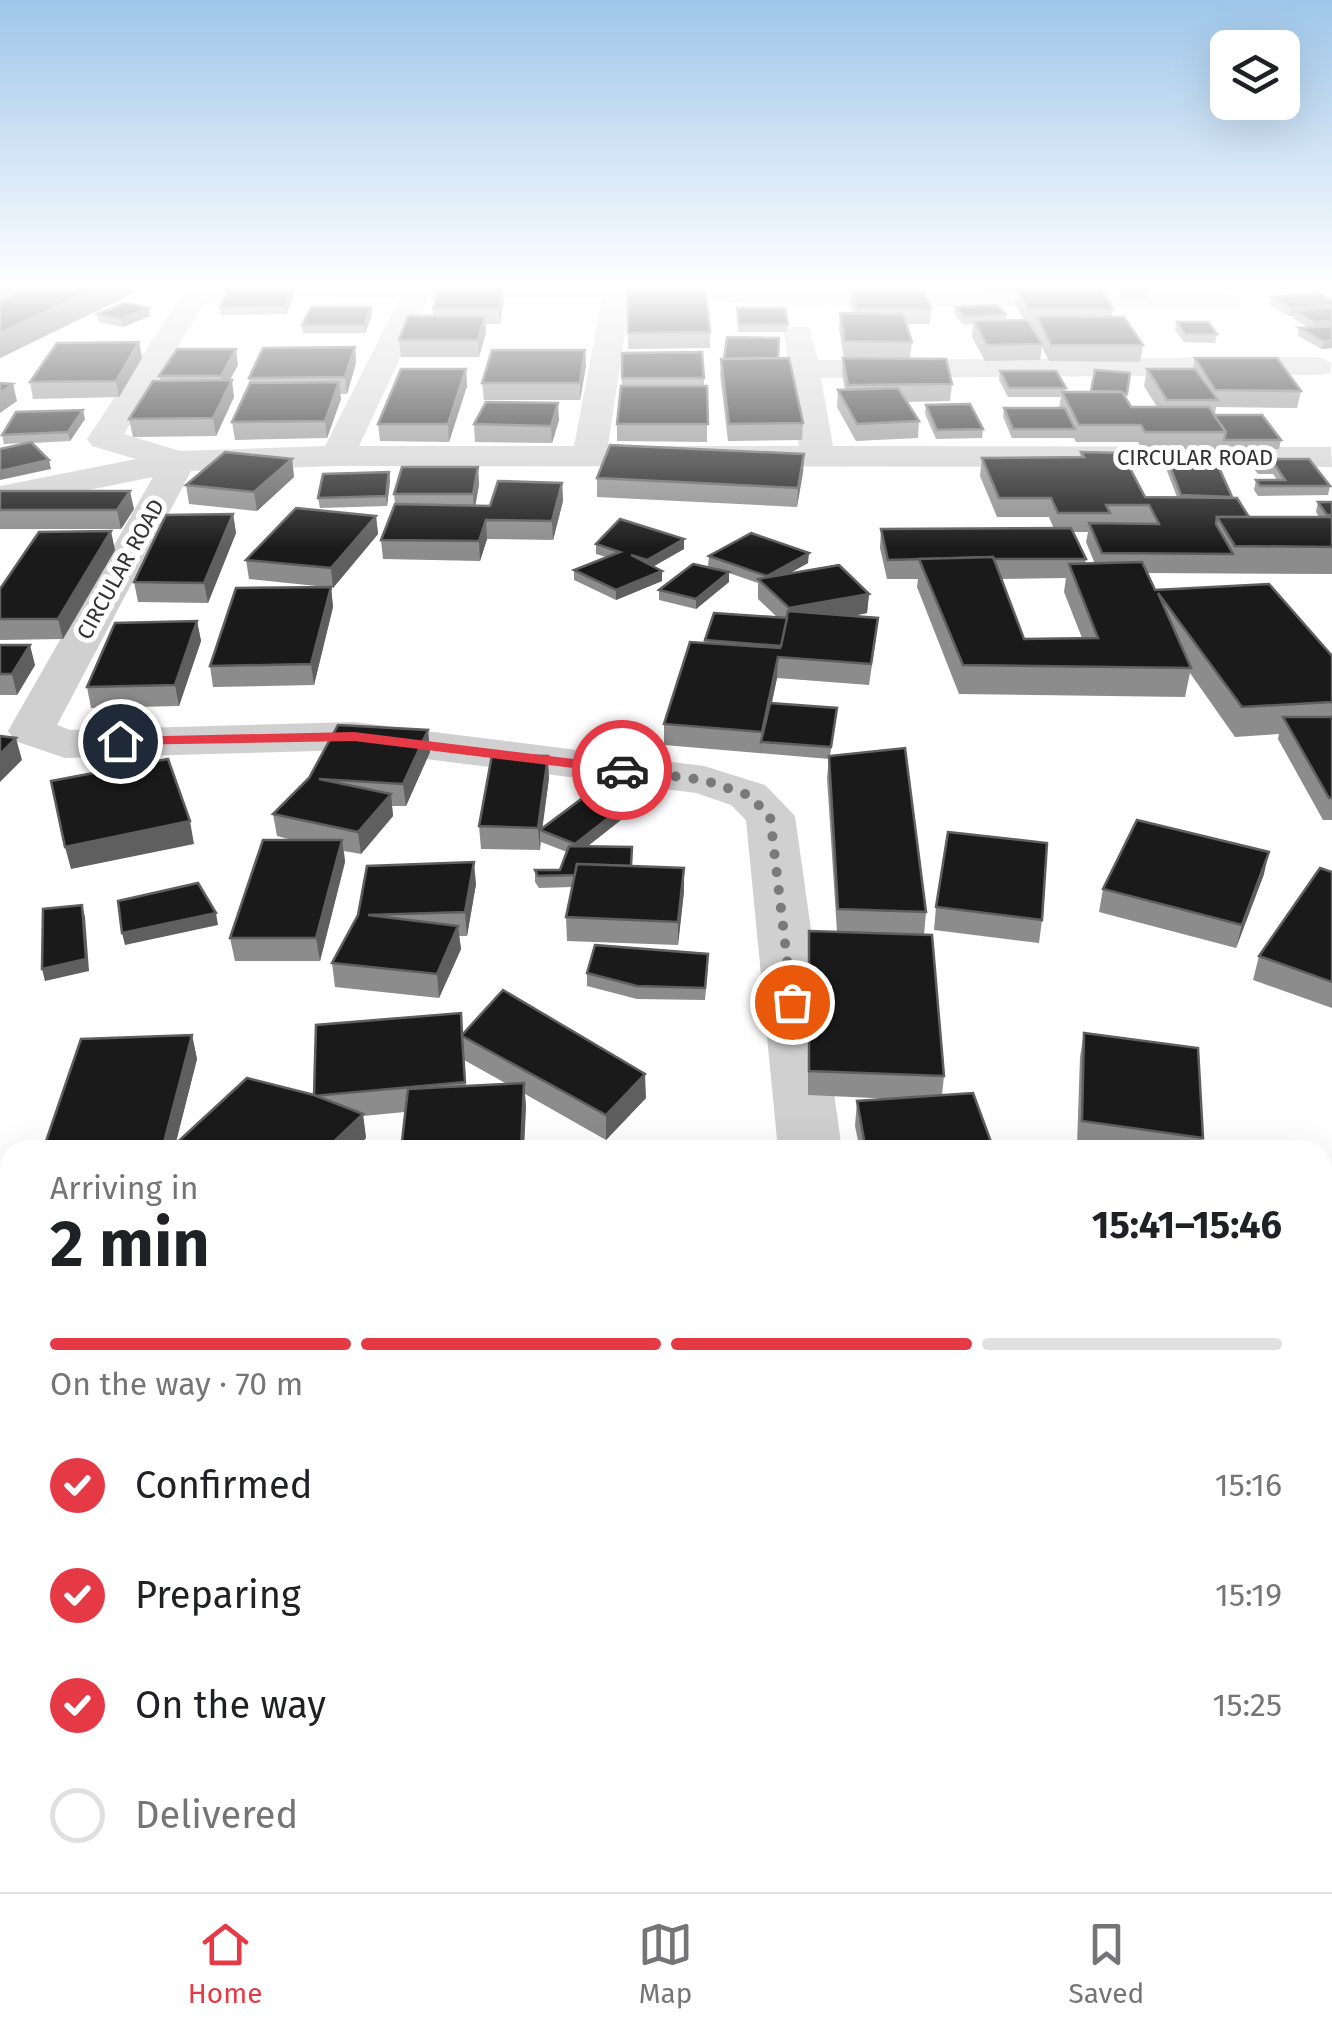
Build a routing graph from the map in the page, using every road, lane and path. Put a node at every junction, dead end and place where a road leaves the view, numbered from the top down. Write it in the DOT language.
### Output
graph roads {
  1 [pos="147,372"];
  2 [pos="378,372"];
  3 [pos="603,372"];
  4 [pos="805,372"];
  5 [pos="996,372"];
  6 [pos="1329,378"];
  7 [pos="1332,448"];
  8 [pos="338,456"];
  9 [pos="589,457"];
  10 [pos="1332,457"];
  11 [pos="818,459"];
  12 [pos="178,462"];
  13 [pos="0,497"];
  14 [pos="809,1140"];
  1 -- 12 [label="street"];
  2 -- 8 [label="street"];
  3 -- 9 [label="street"];
  4 -- 11 [label="street"];
  5 -- 6 [label="street"];
  7 -- 10 [label="street"];
  8 -- 9 [label="street, CIRCULAR ROAD"];
  8 -- 12 [label="street, CIRCULAR ROAD"];
  9 -- 11 [label="street, CIRCULAR ROAD"];
  10 -- 11 [label="street, CIRCULAR ROAD"];
  12 -- 13 [label="street"];
  12 -- 14 [label="street, CIRCULAR ROAD"];
}
